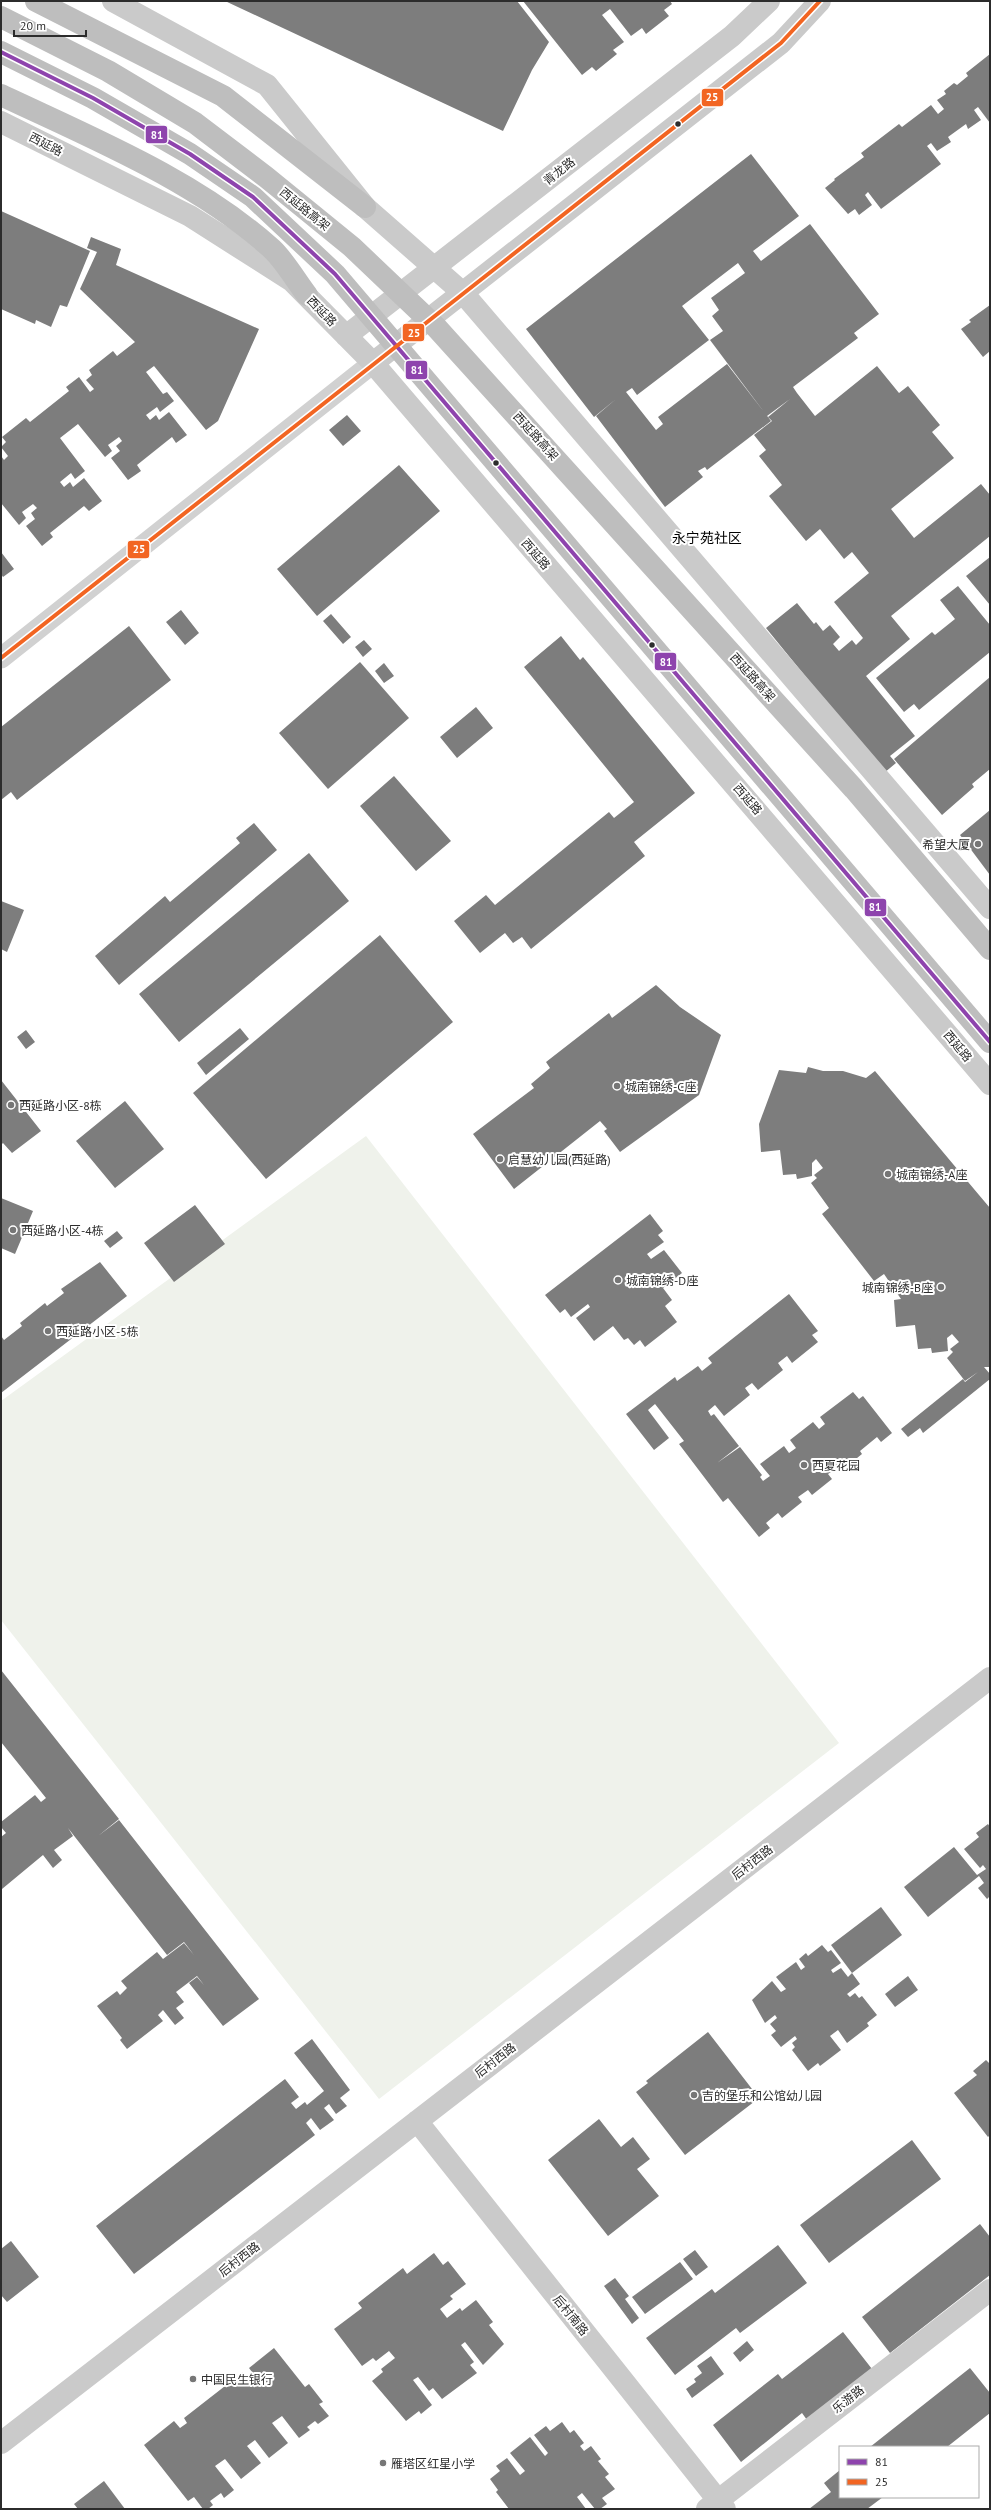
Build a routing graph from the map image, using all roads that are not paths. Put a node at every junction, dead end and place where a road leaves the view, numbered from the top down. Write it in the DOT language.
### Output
graph roads {
  1 [pos="36,1"];
  2 [pos="113,1"];
  3 [pos="768,1"];
  4 [pos="820,1"];
  5 [pos="1,17"];
  6 [pos="1,52"];
  7 [pos="1,95"];
  8 [pos="1,122"];
  9 [pos="365,207"];
  10 [pos="434,268"];
  11 [pos="463,293"];
  12 [pos="307,295"];
  13 [pos="346,336"];
  14 [pos="372,363"];
  15 [pos="1,658"];
  16 [pos="990,908"];
  17 [pos="990,949"];
  18 [pos="990,1042"];
  19 [pos="990,1084"];
  20 [pos="990,1678"];
  21 [pos="416,2121"];
  22 [pos="990,2290"];
  23 [pos="1,2443"];
  24 [pos="717,2506"];
  1 -- 9 [label="highway"];
  2 -- 9 [label="street"];
  3 -- 10 [label="street, 青龙路"];
  4 -- 11 [label="street"];
  5 -- 17 [label="highway, 西延路高架, bridge"];
  6 -- 18 [label="highway, 西延路高架, bridge"];
  7 -- 12 [label="highway"];
  8 -- 12 [label="street, 西延路"];
  9 -- 10 [label="street"];
  10 -- 11 [label="street"];
  10 -- 13 [label="street, 青龙路"];
  11 -- 14 [label="street"];
  11 -- 16 [label="street"];
  12 -- 13 [label="street, 西延路"];
  13 -- 14 [label="street, 西延路"];
  14 -- 15 [label="street"];
  14 -- 19 [label="street, 西延路"];
  20 -- 21 [label="street, 后村西路"];
  21 -- 23 [label="street, 后村西路"];
  21 -- 24 [label="street, 后村南路"];
  22 -- 24 [label="street, 乐游路"];
}
